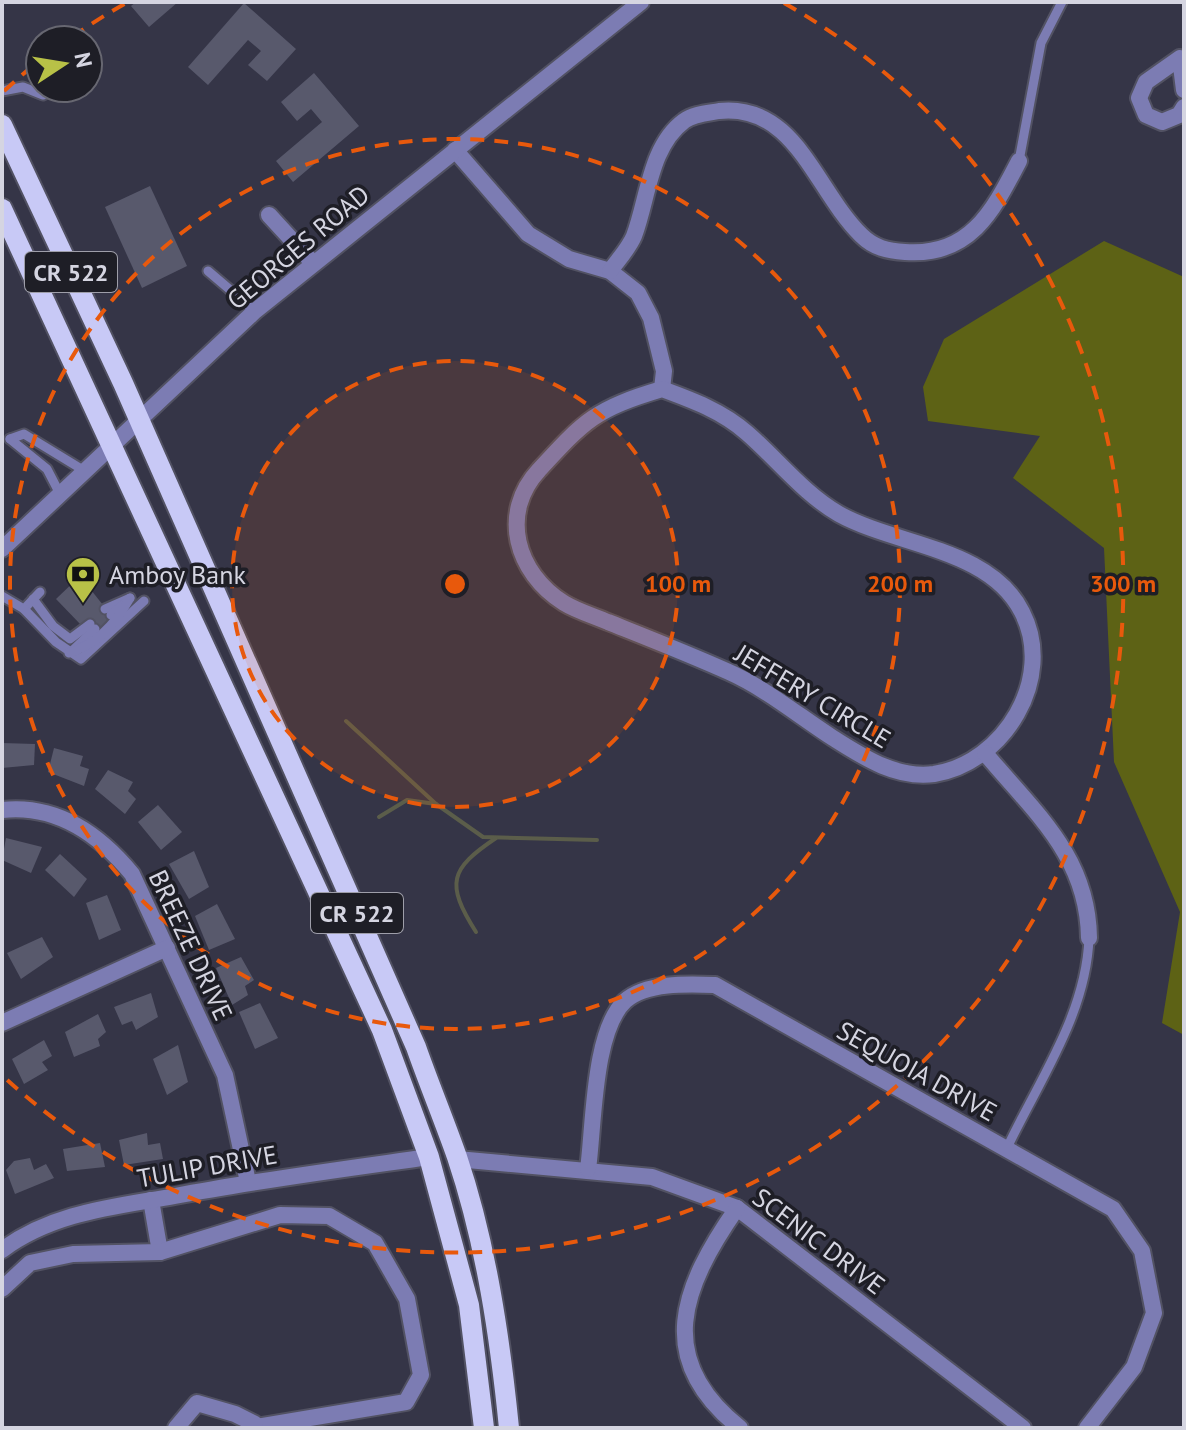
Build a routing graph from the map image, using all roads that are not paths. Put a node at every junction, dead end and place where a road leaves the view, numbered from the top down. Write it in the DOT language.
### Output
graph roads {
  1 [pos="641,2"];
  2 [pos="1062,2"];
  3 [pos="1182,56"];
  4 [pos="24,87"];
  5 [pos="1184,90"];
  6 [pos="2,91"];
  7 [pos="1184,107"];
  8 [pos="2,125"];
  9 [pos="455,150"];
  10 [pos="1019,161"];
  11 [pos="2,209"];
  12 [pos="269,215"];
  13 [pos="313,263"];
  14 [pos="208,271"];
  15 [pos="610,271"];
  16 [pos="255,311"];
  17 [pos="662,389"];
  18 [pos="139,419"];
  19 [pos="110,446"];
  20 [pos="83,470"];
  21 [pos="60,494"];
  22 [pos="2,549"];
  23 [pos="2,596"];
  24 [pos="144,601"];
  25 [pos="24,609"];
  26 [pos="108,612"];
  27 [pos="69,653"];
  28 [pos="985,753"];
  29 [pos="2,810"];
  30 [pos="1089,938"];
  31 [pos="167,948"];
  32 [pos="2,1023"];
  33 [pos="1007,1148"];
  34 [pos="429,1157"];
  35 [pos="457,1159"];
  36 [pos="588,1169"];
  37 [pos="248,1182"];
  38 [pos="151,1200"];
  39 [pos="737,1208"];
  40 [pos="2,1250"];
  41 [pos="160,1252"];
  42 [pos="2,1289"];
  43 [pos="252,1426"];
  44 [pos="176,1428"];
  45 [pos="484,1428"];
  46 [pos="509,1428"];
  47 [pos="740,1428"];
  48 [pos="1023,1428"];
  49 [pos="1087,1428"];
  1 -- 9 [label="street, GEORGES ROAD"];
  2 -- 10 [label="lane"];
  3 -- 5 [label="street"];
  3 -- 7 [label="street"];
  4 -- 6 [label="lane"];
  8 -- 18 [label="main road, CR 522"];
  9 -- 13 [label="street, GEORGES ROAD"];
  9 -- 15 [label="street"];
  10 -- 15 [label="street"];
  11 -- 19 [label="main road, CR 522"];
  12 -- 13 [label="street"];
  13 -- 16 [label="street, GEORGES ROAD"];
  14 -- 16 [label="lane"];
  15 -- 17 [label="street"];
  16 -- 18 [label="street, GEORGES ROAD"];
  17 -- 28 [label="street, JEFFERY CIRCLE"];
  17 -- 28 [label="street, JEFFERY CIRCLE"];
  18 -- 19 [label="street, GEORGES ROAD"];
  18 -- 35 [label="main road, CR 522"];
  19 -- 20 [label="street, GEORGES ROAD"];
  19 -- 34 [label="main road, CR 522"];
  20 -- 21 [label="street, GEORGES ROAD"];
  20 -- 21 [label="lane"];
  21 -- 22 [label="street, GEORGES ROAD"];
  23 -- 25 [label="lane"];
  24 -- 27 [label="lane"];
  25 -- 27 [label="lane"];
  25 -- 27 [label="lane"];
  26 -- 27 [label="lane"];
  28 -- 30 [label="street"];
  29 -- 31 [label="street, BREEZE DRIVE"];
  30 -- 33 [label="lane"];
  31 -- 32 [label="street"];
  31 -- 37 [label="street, BREEZE DRIVE"];
  33 -- 36 [label="street, SEQUOIA DRIVE"];
  33 -- 49 [label="street, SEQUOIA DRIVE"];
  34 -- 37 [label="street, TULIP DRIVE"];
  34 -- 45 [label="main road, CR 522"];
  35 -- 36 [label="street, SCENIC DRIVE"];
  35 -- 46 [label="main road, CR 522"];
  36 -- 39 [label="street, SCENIC DRIVE"];
  37 -- 38 [label="street, TULIP DRIVE"];
  38 -- 40 [label="street, TULIP DRIVE"];
  38 -- 41 [label="street"];
  39 -- 47 [label="street"];
  39 -- 48 [label="street, SCENIC DRIVE"];
  41 -- 42 [label="street"];
  41 -- 43 [label="street"];
  43 -- 44 [label="street"];
}
